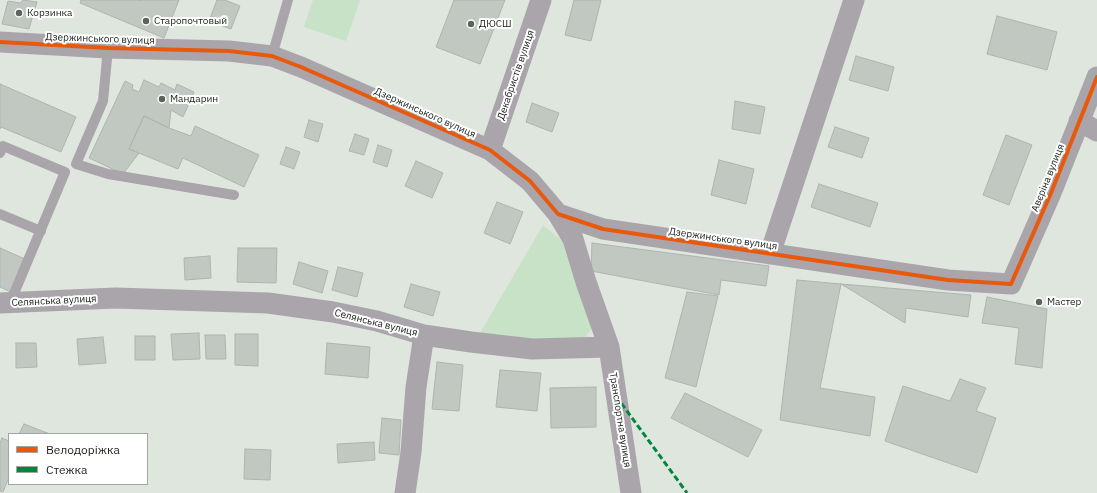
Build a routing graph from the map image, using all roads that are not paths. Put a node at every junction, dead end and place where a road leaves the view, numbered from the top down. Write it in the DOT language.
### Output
graph roads {
  1 [pos="288,0"];
  2 [pos="541,0"];
  3 [pos="854,0"];
  4 [pos="0,42"];
  5 [pos="108,48"];
  6 [pos="272,56"];
  7 [pos="1097,77"];
  8 [pos="1088,126"];
  9 [pos="490,150"];
  10 [pos="0,153"];
  11 [pos="234,195"];
  12 [pos="0,214"];
  13 [pos="558,214"];
  14 [pos="40,231"];
  15 [pos="770,254"];
  16 [pos="1011,284"];
  17 [pos="5,303"];
  18 [pos="424,335"];
  19 [pos="609,347"];
  20 [pos="405,493"];
  21 [pos="631,493"];
  1 -- 6 [label="lane"];
  2 -- 9 [label="street, Декабристів вулиця"];
  3 -- 15 [label="street"];
  4 -- 5 [label="street, Дзержинського вулиця"];
  5 -- 6 [label="street, Дзержинського вулиця"];
  5 -- 11 [label="lane"];
  6 -- 9 [label="street, Дзержинського вулиця"];
  7 -- 8 [label="street, Авєріна вулиця"];
  8 -- 16 [label="street, Авєріна вулиця"];
  9 -- 13 [label="street, Дзержинського вулиця"];
  10 -- 14 [label="lane"];
  12 -- 14 [label="lane"];
  13 -- 15 [label="street, Дзержинського вулиця"];
  13 -- 19 [label="street"];
  14 -- 17 [label="lane"];
  15 -- 16 [label="street, Дзержинського вулиця"];
  17 -- 18 [label="street, Селянська вулиця"];
  18 -- 19 [label="street, Селянська вулиця"];
  18 -- 20 [label="street"];
  19 -- 21 [label="street, Транспортна вулиця"];
}
